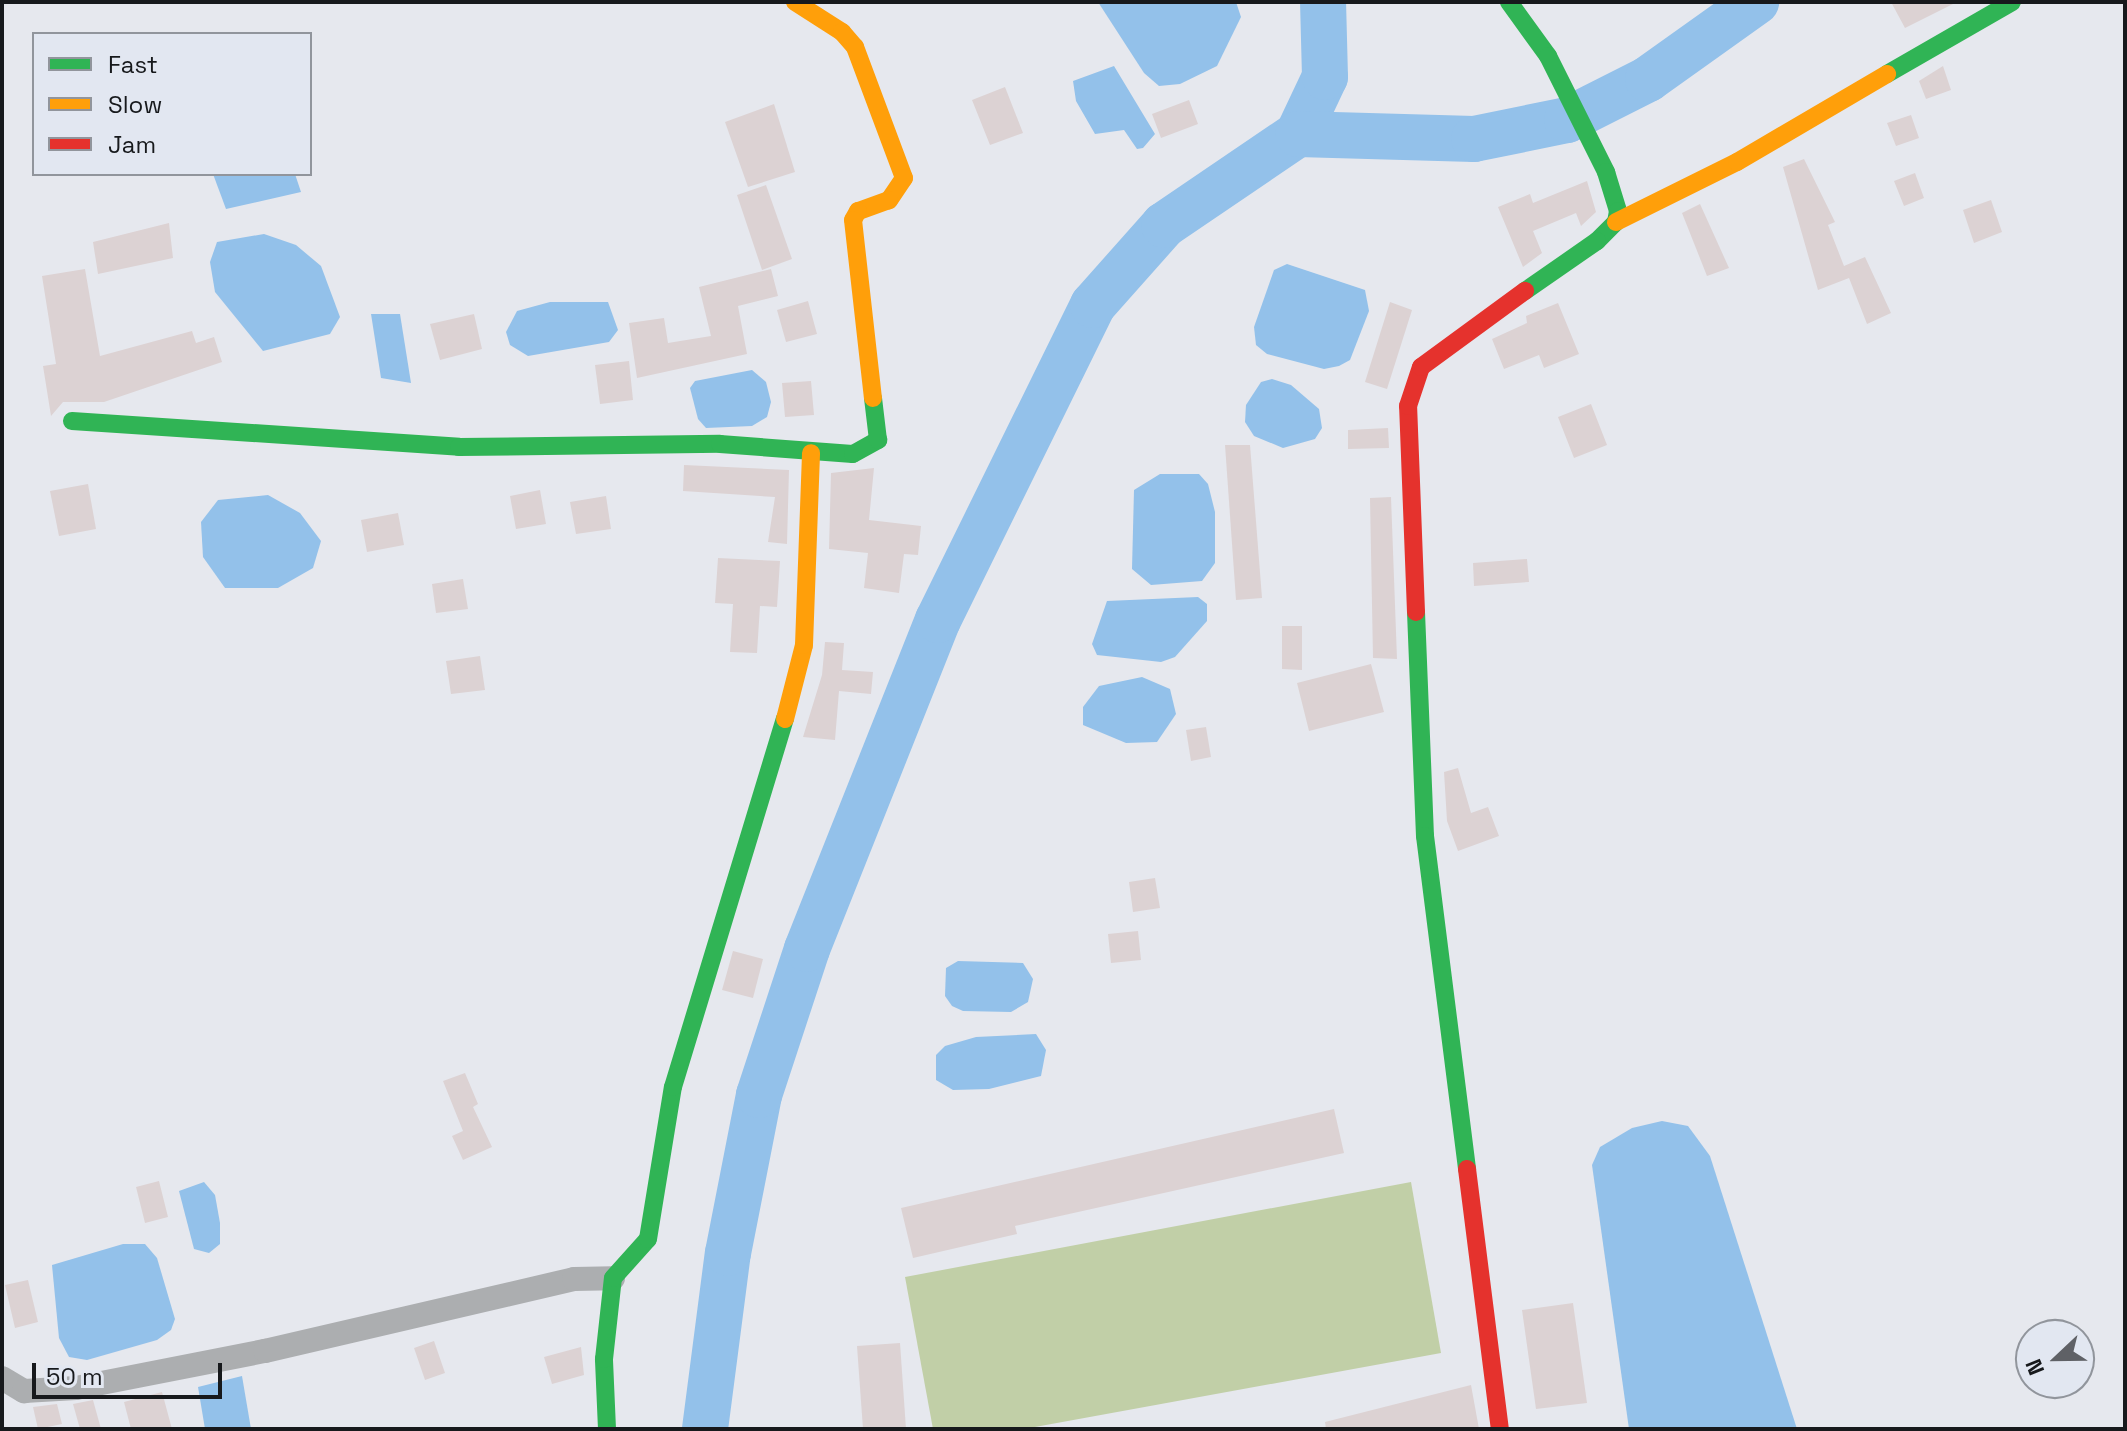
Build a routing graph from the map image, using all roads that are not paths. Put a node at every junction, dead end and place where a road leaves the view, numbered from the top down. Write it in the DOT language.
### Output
graph roads {
  1 [pos="795,2"];
  2 [pos="1509,2"];
  3 [pos="2012,2"];
  4 [pos="1616,222"];
  5 [pos="72,421"];
  6 [pos="811,453"];
  7 [pos="613,1278"];
  8 [pos="2,1378"];
  9 [pos="607,1429"];
  10 [pos="1500,1429"];
  1 -- 6 [label="street"];
  2 -- 4 [label="street"];
  3 -- 4 [label="street"];
  4 -- 10 [label="street"];
  5 -- 6 [label="street"];
  6 -- 7 [label="street"];
  7 -- 8 [label="street"];
  7 -- 9 [label="street"];
}
